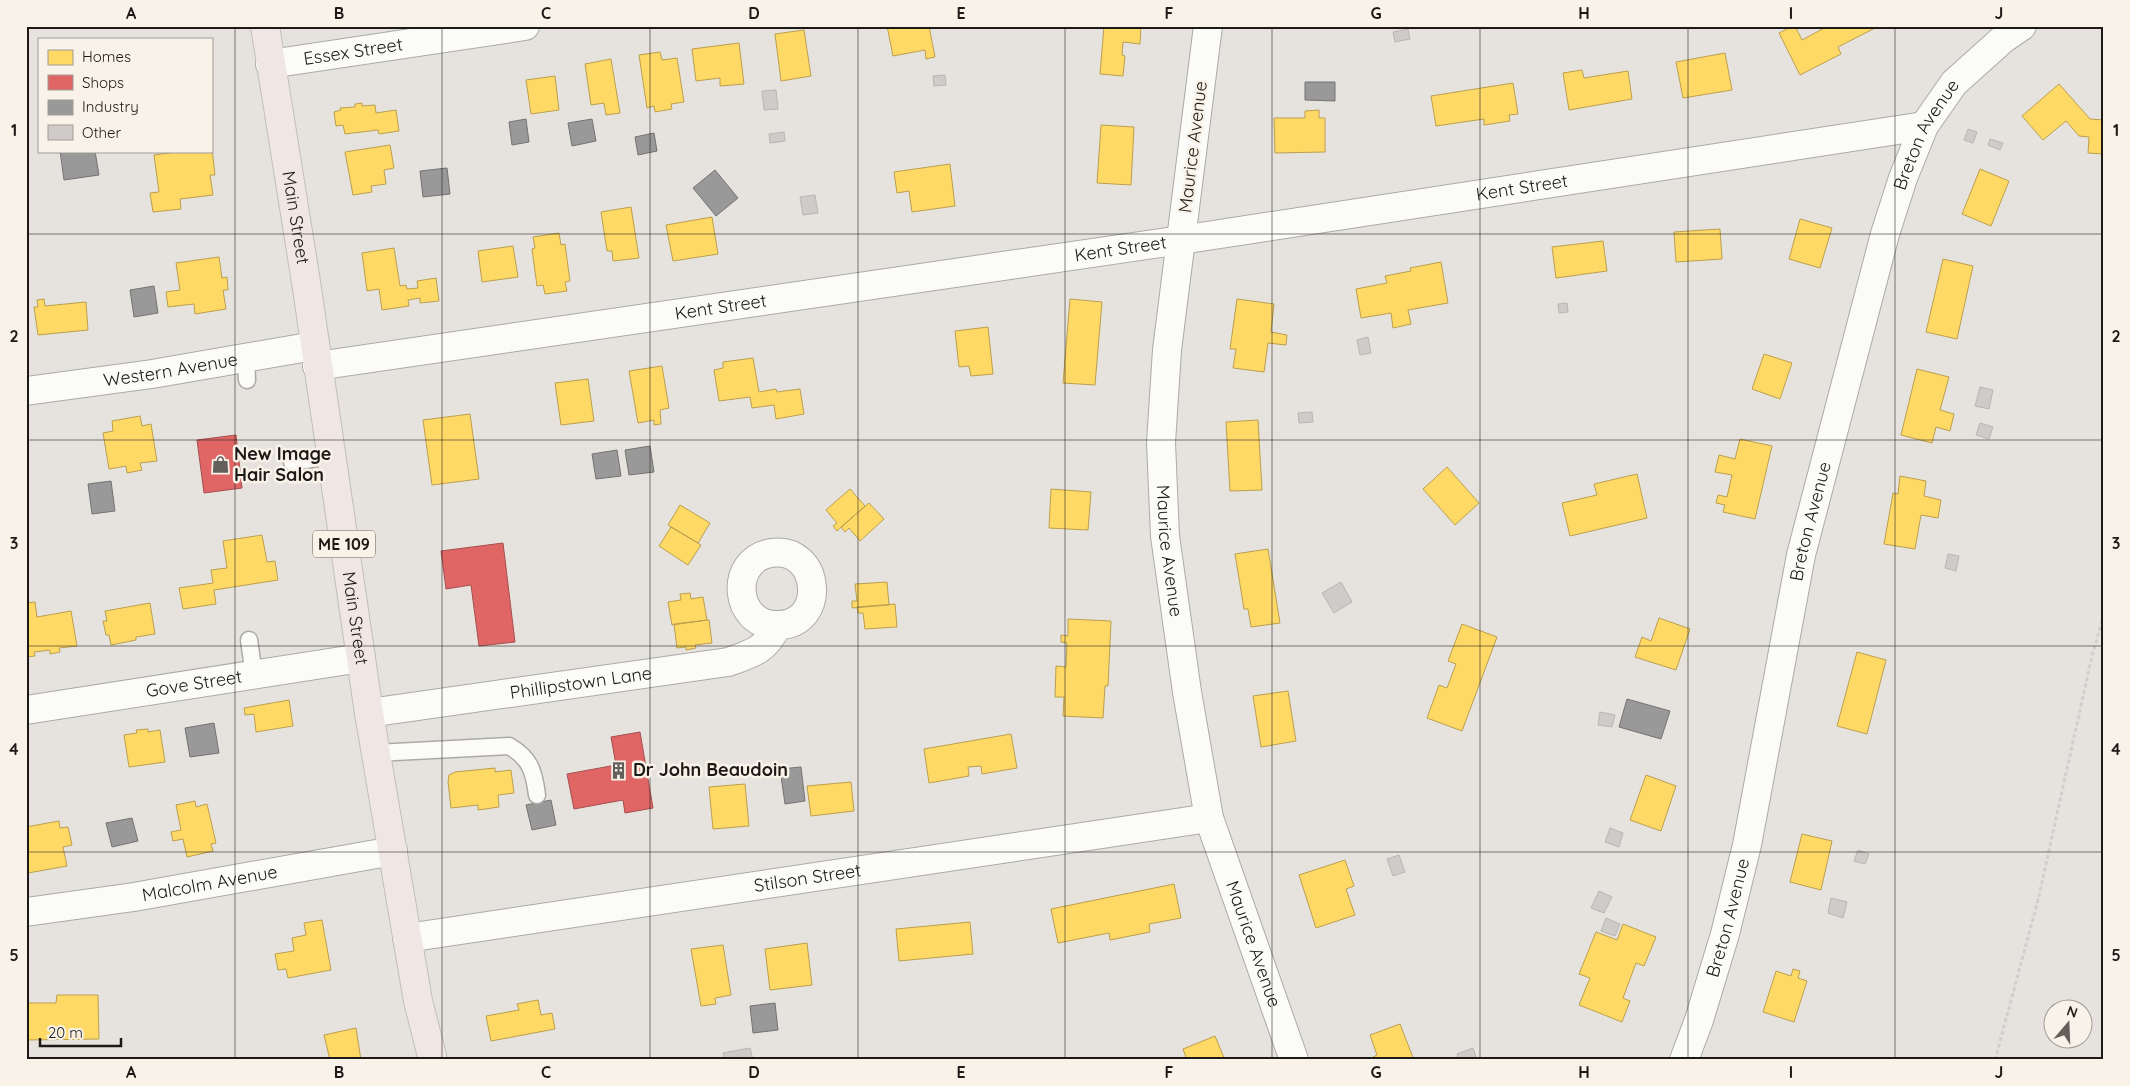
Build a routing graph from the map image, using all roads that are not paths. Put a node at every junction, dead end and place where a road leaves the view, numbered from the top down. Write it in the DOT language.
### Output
graph roads {
  1 [pos="265,26"];
  2 [pos="525,26"];
  3 [pos="1208,26"];
  4 [pos="2022,26"];
  5 [pos="270,64"];
  6 [pos="1924,126"];
  7 [pos="1181,240"];
  8 [pos="315,356"];
  9 [pos="26,391"];
  10 [pos="330,456"];
  11 [pos="292,462"];
  12 [pos="777,625"];
  13 [pos="249,640"];
  14 [pos="361,658"];
  15 [pos="254,675"];
  16 [pos="26,710"];
  17 [pos="369,713"];
  18 [pos="376,753"];
  19 [pos="537,794"];
  20 [pos="1209,818"];
  21 [pos="393,852"];
  22 [pos="26,912"];
  23 [pos="407,938"];
  24 [pos="433,1060"];
  25 [pos="1294,1060"];
  26 [pos="1684,1060"];
  1 -- 5 [label="highway, Main Street / ME 109"];
  2 -- 5 [label="street, Essex Street"];
  3 -- 7 [label="street, Maurice Avenue"];
  4 -- 6 [label="street, Breton Avenue"];
  5 -- 8 [label="highway, Main Street / ME 109"];
  6 -- 7 [label="street, Kent Street"];
  6 -- 26 [label="street, Breton Avenue"];
  7 -- 8 [label="street, Kent Street"];
  7 -- 20 [label="street, Maurice Avenue"];
  8 -- 9 [label="street, Western Avenue"];
  8 -- 10 [label="highway, Main Street / ME 109"];
  10 -- 11 [label="lane"];
  10 -- 14 [label="highway, Main Street / ME 109"];
  12 -- 17 [label="street, Phillipstown Lane"];
  13 -- 15 [label="lane"];
  14 -- 15 [label="street, Gove Street"];
  14 -- 17 [label="highway, Main Street / ME 109"];
  15 -- 16 [label="street, Gove Street"];
  17 -- 18 [label="highway, Main Street / ME 109"];
  18 -- 19 [label="lane"];
  18 -- 21 [label="highway, Main Street / ME 109"];
  20 -- 23 [label="street, Stilson Street"];
  20 -- 25 [label="street, Maurice Avenue"];
  21 -- 22 [label="street, Malcolm Avenue"];
  21 -- 23 [label="highway, Main Street / ME 109"];
  23 -- 24 [label="highway, Main Street / ME 109"];
}
